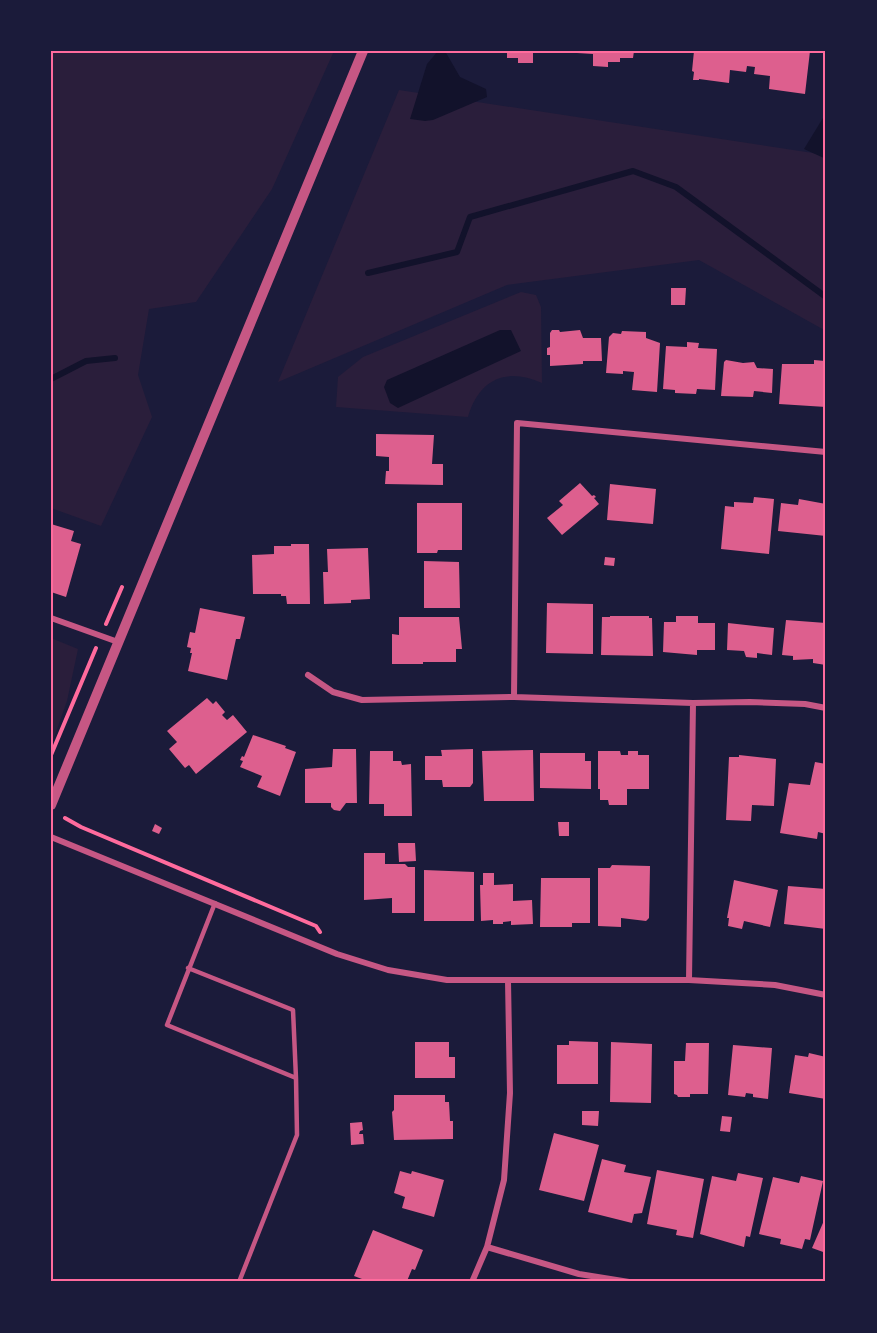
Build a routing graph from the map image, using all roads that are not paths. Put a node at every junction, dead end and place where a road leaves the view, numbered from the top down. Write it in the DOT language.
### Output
graph roads {
  1 [pos="363,51"];
  2 [pos="826,452"];
  3 [pos="51,618"];
  4 [pos="118,642"];
  5 [pos="308,675"];
  6 [pos="514,697"];
  7 [pos="693,703"];
  8 [pos="826,708"];
  9 [pos="51,805"];
  10 [pos="51,837"];
  11 [pos="215,903"];
  12 [pos="188,968"];
  13 [pos="689,980"];
  14 [pos="508,981"];
  15 [pos="826,995"];
  16 [pos="296,1078"];
  17 [pos="487,1247"];
  18 [pos="239,1282"];
  19 [pos="472,1282"];
  20 [pos="629,1282"];
  1 -- 4 [label="street"];
  2 -- 6 [label="street"];
  3 -- 4 [label="street"];
  4 -- 9 [label="street"];
  5 -- 6 [label="street"];
  6 -- 7 [label="street"];
  7 -- 8 [label="street"];
  7 -- 13 [label="street"];
  10 -- 11 [label="street"];
  11 -- 12 [label="lane"];
  11 -- 14 [label="street"];
  12 -- 16 [label="lane"];
  12 -- 16 [label="lane"];
  13 -- 14 [label="street"];
  13 -- 15 [label="street"];
  14 -- 17 [label="street"];
  16 -- 18 [label="lane"];
  17 -- 19 [label="street"];
  17 -- 20 [label="street"];
}
